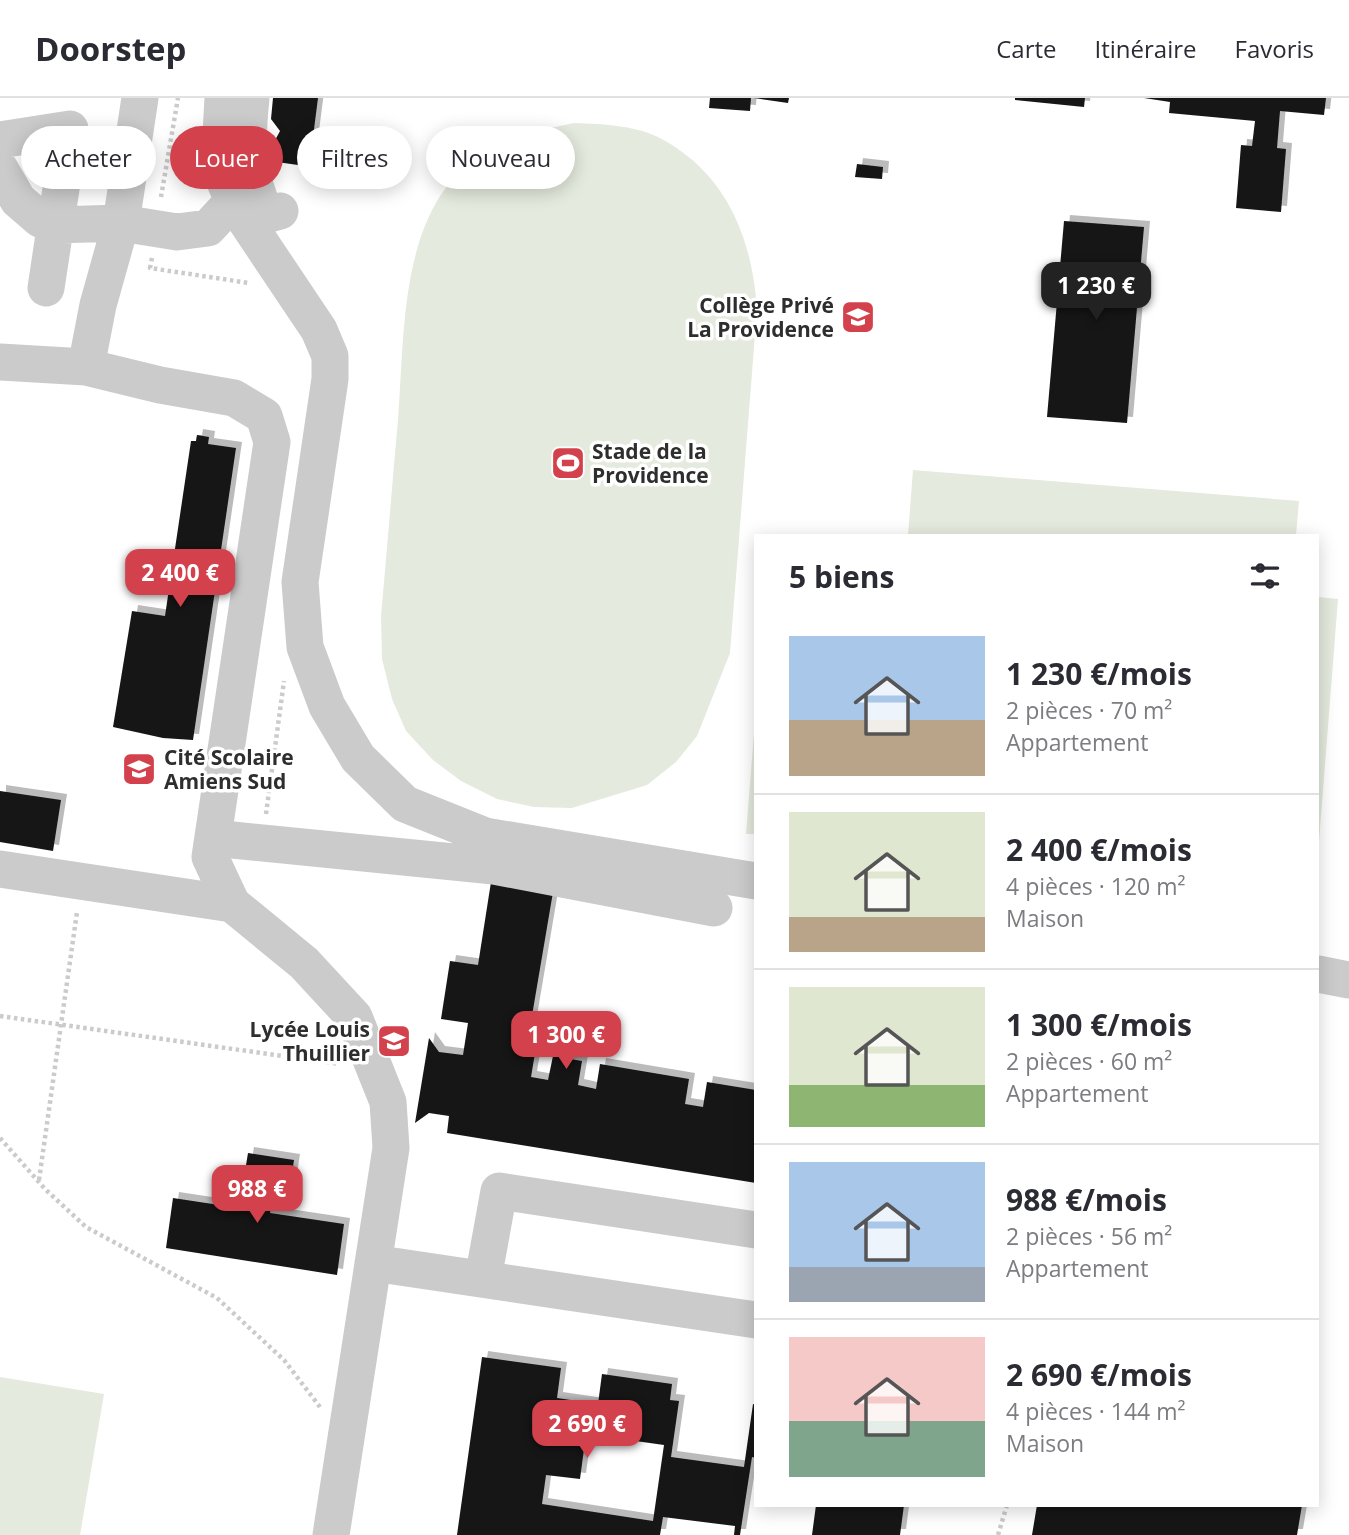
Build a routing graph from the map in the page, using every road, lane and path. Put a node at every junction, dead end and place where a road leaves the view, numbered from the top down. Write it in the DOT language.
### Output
graph roads {
  1 [pos="140,98"];
  2 [pos="178,98"];
  3 [pos="223,98"];
  4 [pos="251,98"];
  5 [pos="0,140"];
  6 [pos="0,169"];
  7 [pos="243,192"];
  8 [pos="279,211"];
  9 [pos="55,225"];
  10 [pos="139,225"];
  11 [pos="287,282"];
  12 [pos="46,288"];
  13 [pos="0,362"];
  14 [pos="86,367"];
  15 [pos="284,680"];
  16 [pos="213,838"];
  17 [pos="263,843"];
  18 [pos="0,869"];
  19 [pos="81,881"];
  20 [pos="754,881"];
  21 [pos="232,904"];
  22 [pos="714,908"];
  23 [pos="1319,974"];
  24 [pos="1349,980"];
  25 [pos="0,1016"];
  26 [pos="60,1027"];
  27 [pos="374,1069"];
  28 [pos="0,1138"];
  29 [pos="38,1181"];
  30 [pos="754,1230"];
  31 [pos="373,1263"];
  32 [pos="483,1279"];
  33 [pos="754,1320"];
  34 [pos="346,1441"];
  35 [pos="1006,1507"];
  36 [pos="331,1535"];
  37 [pos="998,1535"];
  1 -- 10 [label="lane"];
  2 -- 10 [label="path"];
  3 -- 7 [label="lane"];
  4 -- 7 [label="lane"];
  5 -- 9 [label="lane"];
  6 -- 9 [label="lane"];
  7 -- 8 [label="lane"];
  7 -- 10 [label="lane"];
  7 -- 11 [label="lane"];
  9 -- 10 [label="lane"];
  9 -- 12 [label="lane"];
  10 -- 11 [label="path"];
  10 -- 14 [label="lane"];
  11 -- 20 [label="lane"];
  13 -- 14 [label="lane"];
  14 -- 16 [label="lane"];
  15 -- 17 [label="path"];
  16 -- 17 [label="lane"];
  16 -- 21 [label="lane"];
  17 -- 22 [label="lane"];
  18 -- 19 [label="lane"];
  19 -- 21 [label="lane"];
  19 -- 26 [label="path"];
  21 -- 27 [label="lane"];
  23 -- 24 [label="lane"];
  25 -- 26 [label="path"];
  26 -- 27 [label="path"];
  26 -- 29 [label="path"];
  27 -- 31 [label="lane"];
  28 -- 29 [label="path"];
  29 -- 34 [label="path"];
  30 -- 32 [label="lane"];
  31 -- 32 [label="lane"];
  31 -- 34 [label="lane"];
  32 -- 33 [label="lane"];
  34 -- 36 [label="lane"];
  35 -- 37 [label="path"];
}
